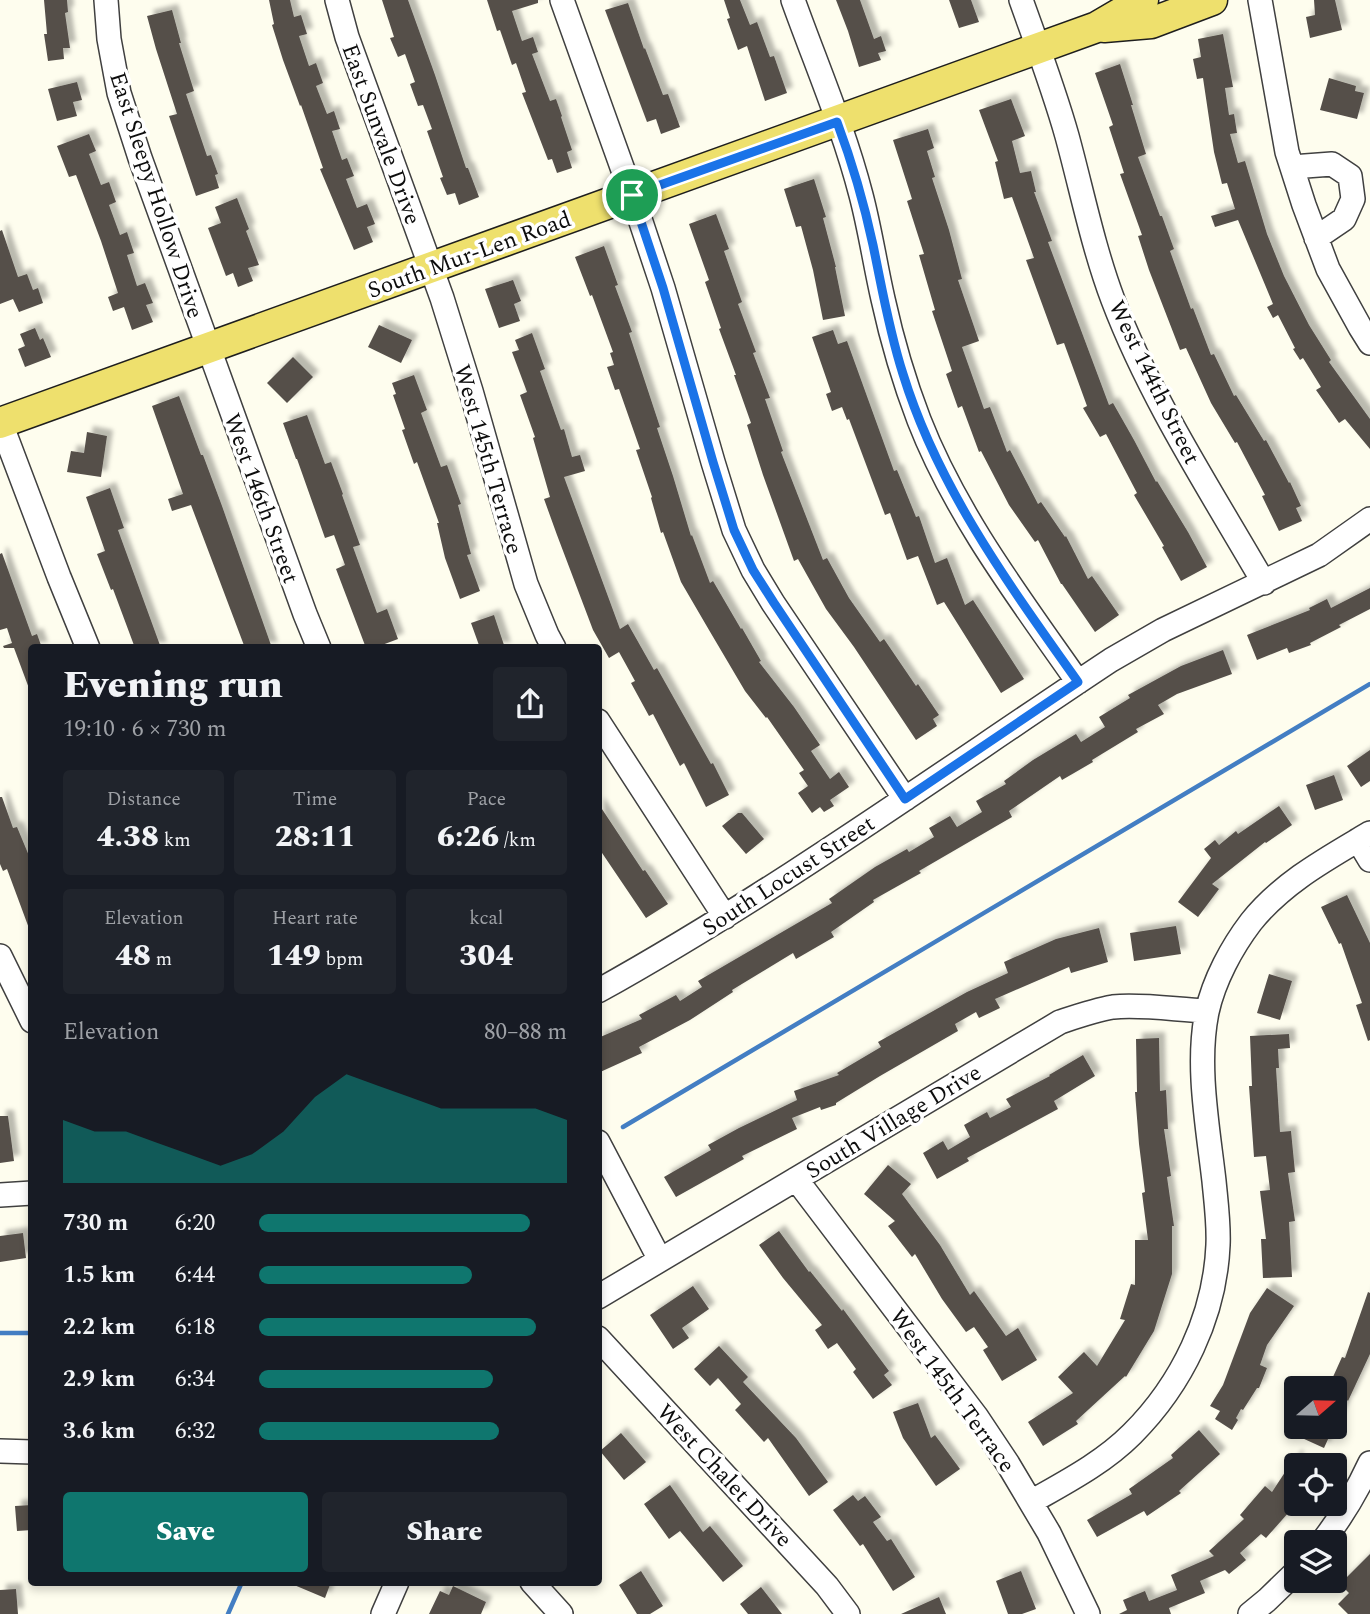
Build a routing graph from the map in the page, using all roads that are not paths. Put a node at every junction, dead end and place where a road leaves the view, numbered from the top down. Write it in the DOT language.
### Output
graph roads {
  1 [pos="106,0"];
  2 [pos="337,0"];
  3 [pos="562,0"];
  4 [pos="793,0"];
  5 [pos="1021,0"];
  6 [pos="1143,0"];
  7 [pos="1212,0"];
  8 [pos="1260,0"];
  9 [pos="1097,27"];
  10 [pos="1038,49"];
  11 [pos="837,122"];
  12 [pos="1292,167"];
  13 [pos="632,195"];
  14 [pos="1316,238"];
  15 [pos="430,268"];
  16 [pos="1370,342"];
  17 [pos="208,348"];
  18 [pos="0,423"];
  19 [pos="1370,519"];
  20 [pos="1264,583"];
  21 [pos="87,644"];
  22 [pos="316,644"];
  23 [pos="552,644"];
  24 [pos="1078,682"];
  25 [pos="602,727"];
  26 [pos="905,799"];
  27 [pos="1366,844"];
  28 [pos="724,917"];
  29 [pos="0,956"];
  30 [pos="602,989"];
  31 [pos="1207,1012"];
  32 [pos="28,1013"];
  33 [pos="602,1150"];
  34 [pos="796,1179"];
  35 [pos="28,1193"];
  36 [pos="0,1195"];
  37 [pos="660,1259"];
  38 [pos="602,1295"];
  39 [pos="602,1342"];
  40 [pos="0,1451"];
  41 [pos="28,1452"];
  42 [pos="1370,1462"];
  43 [pos="1031,1502"];
  44 [pos="1331,1530"];
  45 [pos="1284,1584"];
  46 [pos="395,1586"];
  47 [pos="536,1586"];
  48 [pos="383,1614"];
  49 [pos="561,1614"];
  50 [pos="848,1614"];
  51 [pos="1088,1614"];
  52 [pos="1251,1614"];
  1 -- 17 [label="street, East Sleepy Hollow Drive"];
  2 -- 15 [label="street, East Sunvale Drive"];
  3 -- 13 [label="street"];
  4 -- 11 [label="street"];
  5 -- 10 [label="street, West 144th Street"];
  6 -- 9 [label="main road, South Mur-Len Road"];
  7 -- 9 [label="main road, South Mur-Len Road"];
  8 -- 12 [label="street"];
  9 -- 10 [label="main road, South Mur-Len Road"];
  10 -- 11 [label="main road, South Mur-Len Road"];
  10 -- 20 [label="street, West 144th Street"];
  11 -- 13 [label="main road, South Mur-Len Road"];
  11 -- 24 [label="street"];
  12 -- 14 [label="street"];
  12 -- 14 [label="street"];
  13 -- 15 [label="main road, South Mur-Len Road"];
  13 -- 26 [label="street"];
  14 -- 16 [label="street"];
  15 -- 17 [label="main road, South Mur-Len Road"];
  15 -- 23 [label="street, West 145th Terrace"];
  17 -- 18 [label="main road, South Mur-Len Road"];
  17 -- 22 [label="street, West 146th Street"];
  18 -- 21 [label="street"];
  19 -- 20 [label="street, South Locust Street"];
  20 -- 24 [label="street, South Locust Street"];
  24 -- 26 [label="street, South Locust Street"];
  25 -- 28 [label="street"];
  26 -- 28 [label="street, South Locust Street"];
  27 -- 31 [label="street"];
  28 -- 30 [label="street, South Locust Street"];
  29 -- 32 [label="street"];
  31 -- 34 [label="street, South Village Drive"];
  31 -- 43 [label="street"];
  33 -- 37 [label="street"];
  34 -- 37 [label="street, South Village Drive"];
  34 -- 43 [label="street, West 145th Terrace"];
  35 -- 36 [label="street"];
  37 -- 38 [label="street, South Village Drive"];
  39 -- 50 [label="street, West Chalet Drive"];
  40 -- 41 [label="street"];
  42 -- 44 [label="street"];
  43 -- 51 [label="street, West 145th Terrace"];
  45 -- 52 [label="street"];
  46 -- 48 [label="street"];
  47 -- 49 [label="street"];
}
